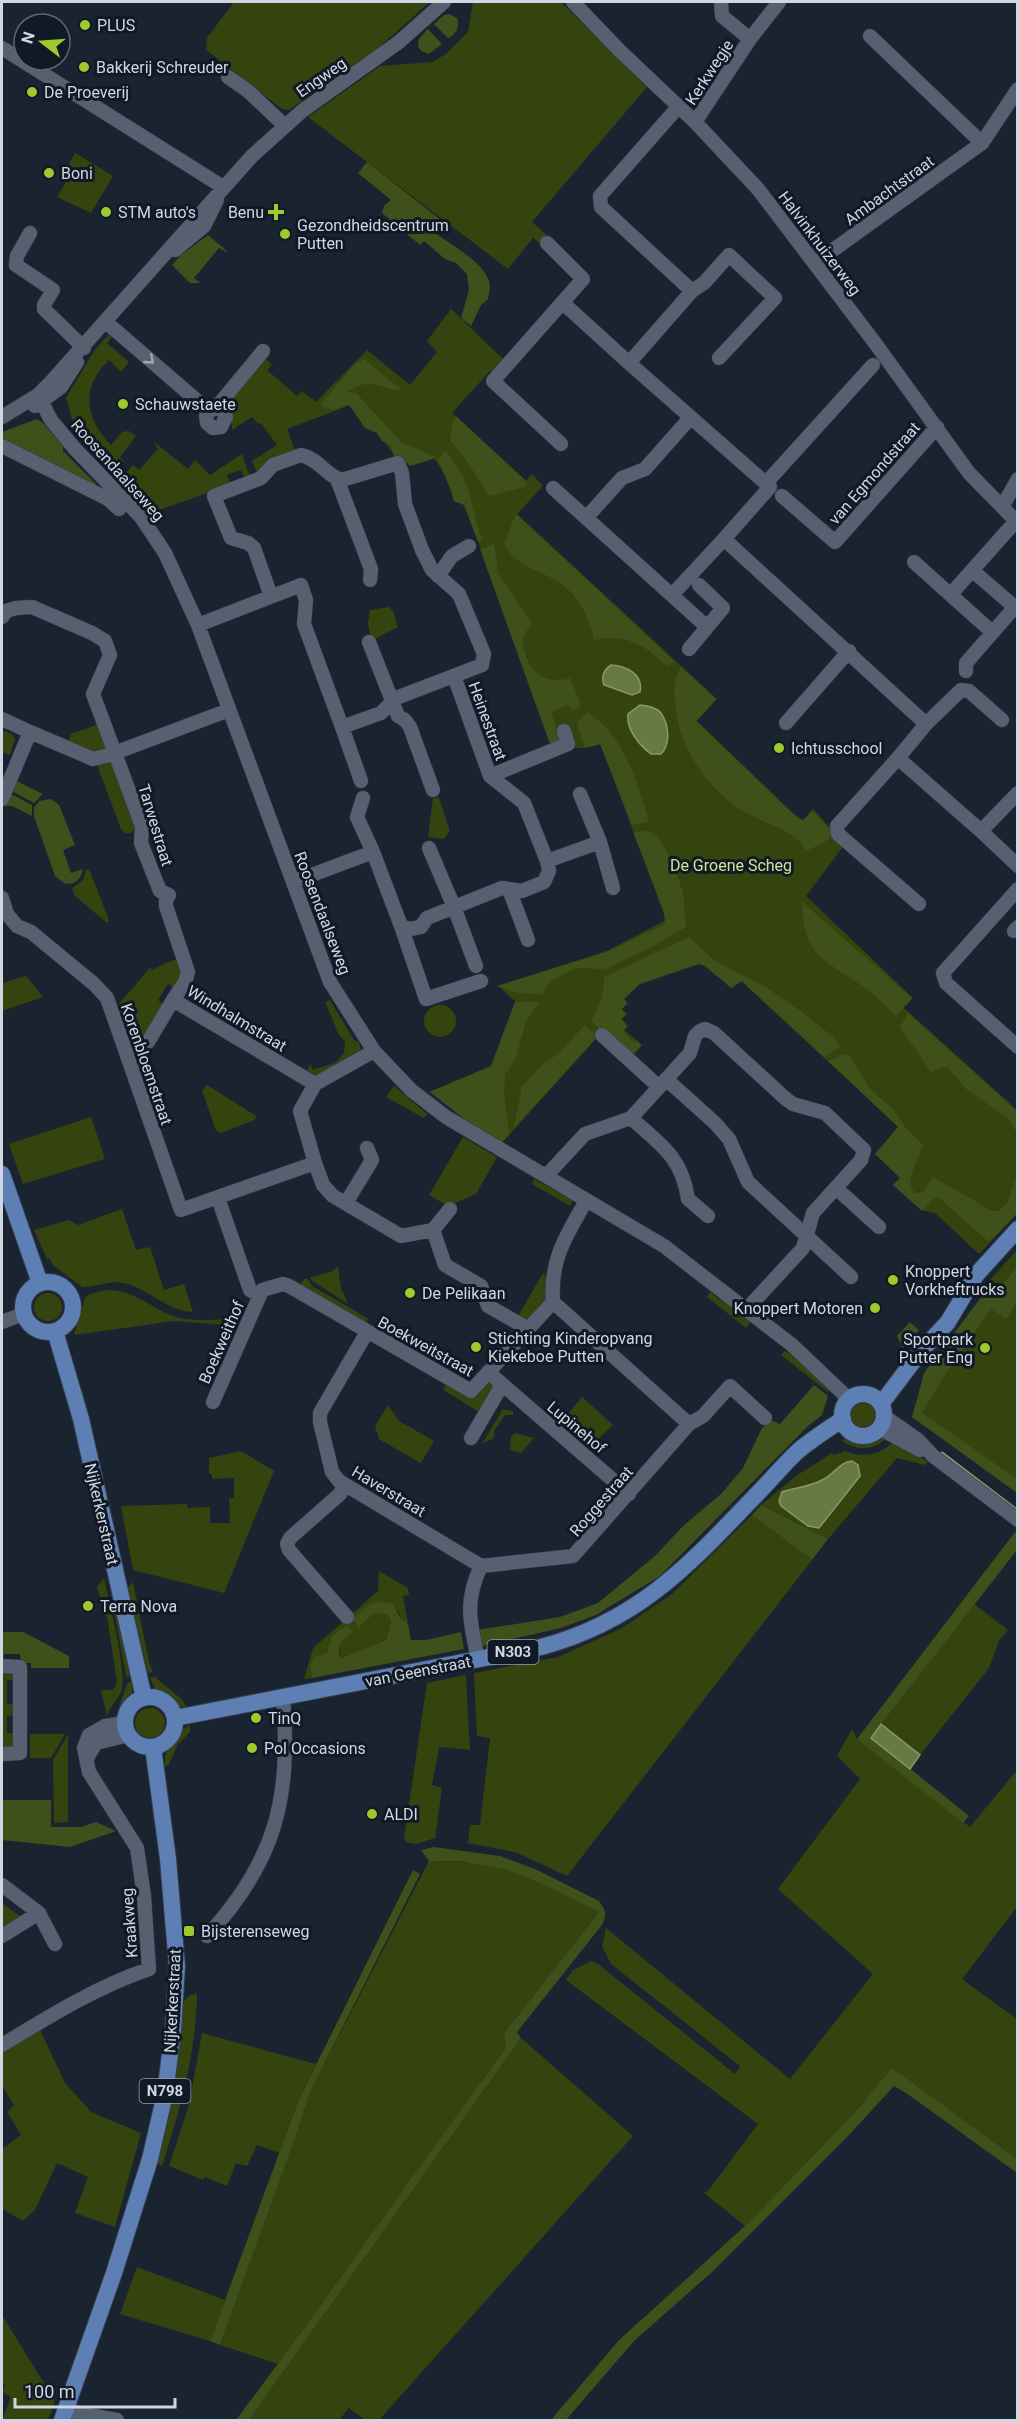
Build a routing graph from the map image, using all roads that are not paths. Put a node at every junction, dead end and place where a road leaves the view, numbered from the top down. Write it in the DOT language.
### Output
graph roads {
  1 [pos="444,2"];
  2 [pos="573,2"];
  3 [pos="721,2"];
  4 [pos="778,2"];
  5 [pos="870,36"];
  6 [pos="750,39"];
  7 [pos="2,48"];
  8 [pos="228,77"];
  9 [pos="1017,89"];
  10 [pos="679,106"];
  11 [pos="695,122"];
  12 [pos="285,125"];
  13 [pos="982,143"];
  14 [pos="223,187"];
  15 [pos="30,233"];
  16 [pos="547,243"];
  17 [pos="815,264"];
  18 [pos="692,291"];
  19 [pos="563,303"];
  20 [pos="106,322"];
  21 [pos="85,344"];
  22 [pos="263,351"];
  23 [pos="719,358"];
  24 [pos="629,363"];
  25 [pos="873,365"];
  26 [pos="40,399"];
  27 [pos="2,417"];
  28 [pos="690,418"];
  29 [pos="937,427"];
  30 [pos="561,444"];
  31 [pos="2,446"];
  32 [pos="337,479"];
  33 [pos="1017,479"];
  34 [pos="766,483"];
  35 [pos="553,488"];
  36 [pos="782,496"];
  37 [pos="1002,507"];
  38 [pos="119,509"];
  39 [pos="586,518"];
  40 [pos="1016,522"];
  41 [pos="724,539"];
  42 [pos="469,546"];
  43 [pos="914,562"];
  44 [pos="973,571"];
  45 [pos="438,576"];
  46 [pos="370,580"];
  47 [pos="699,585"];
  48 [pos="951,594"];
  49 [pos="672,595"];
  50 [pos="271,596"];
  51 [pos="1016,609"];
  52 [pos="2,617"];
  53 [pos="198,625"];
  54 [pos="707,627"];
  55 [pos="992,632"];
  56 [pos="369,642"];
  57 [pos="689,649"];
  58 [pos="849,651"];
  59 [pos="454,676"];
  60 [pos="965,681"];
  61 [pos="392,702"];
  62 [pos="229,710"];
  63 [pos="2,719"];
  64 [pos="1002,720"];
  65 [pos="786,723"];
  66 [pos="926,724"];
  67 [pos="342,727"];
  68 [pos="564,731"];
  69 [pos="30,732"];
  70 [pos="114,753"];
  71 [pos="898,758"];
  72 [pos="490,776"];
  73 [pos="361,781"];
  74 [pos="433,790"];
  75 [pos="1017,793"];
  76 [pos="580,794"];
  77 [pos="363,798"];
  78 [pos="2,799"];
  79 [pos="981,831"];
  80 [pos="600,842"];
  81 [pos="429,848"];
  82 [pos="373,852"];
  83 [pos="547,861"];
  84 [pos="1017,866"];
  85 [pos="293,882"];
  86 [pos="613,888"];
  87 [pos="509,889"];
  88 [pos="1017,889"];
  89 [pos="2,898"];
  90 [pos="919,904"];
  91 [pos="454,907"];
  92 [pos="401,926"];
  93 [pos="528,940"];
  94 [pos="476,966"];
  95 [pos="481,981"];
  96 [pos="173,1000"];
  97 [pos="602,1035"];
  98 [pos="1017,1047"];
  99 [pos="125,1048"];
  100 [pos="374,1051"];
  101 [pos="662,1083"];
  102 [pos="315,1084"];
  103 [pos="631,1118"];
  104 [pos="368,1148"];
  105 [pos="315,1163"];
  106 [pos="2,1174"];
  107 [pos="546,1176"];
  108 [pos="836,1188"];
  109 [pos="218,1198"];
  110 [pos="586,1201"];
  111 [pos="346,1203"];
  112 [pos="450,1209"];
  113 [pos="708,1216"];
  114 [pos="879,1227"];
  115 [pos="1017,1229"];
  116 [pos="433,1230"];
  117 [pos="807,1236"];
  118 [pos="851,1277"];
  119 [pos="40,1282"];
  120 [pos="260,1295"];
  121 [pos="553,1302"];
  122 [pos="746,1310"];
  123 [pos="23,1314"];
  124 [pos="2,1322"];
  125 [pos="527,1328"];
  126 [pos="55,1331"];
  127 [pos="367,1332"];
  128 [pos="488,1372"];
  129 [pos="502,1385"];
  130 [pos="849,1399"];
  131 [pos="213,1402"];
  132 [pos="879,1411"];
  133 [pos="765,1418"];
  134 [pos="689,1424"];
  135 [pos="846,1424"];
  136 [pos="471,1438"];
  137 [pos="344,1484"];
  138 [pos="629,1494"];
  139 [pos="1017,1520"];
  140 [pos="481,1566"];
  141 [pos="347,1617"];
  142 [pos="478,1659"];
  143 [pos="2,1666"];
  144 [pos="283,1696"];
  145 [pos="144,1698"];
  146 [pos="175,1718"];
  147 [pos="127,1729"];
  148 [pos="153,1747"];
  149 [pos="2,1754"];
  150 [pos="2,1885"];
  151 [pos="39,1913"];
  152 [pos="2,1936"];
  153 [pos="207,1936"];
  154 [pos="55,1944"];
  155 [pos="2,2045"];
  156 [pos="65,2414"];
  157 [pos="117,2421"];
  1 -- 12 [label="street, Engweg"];
  2 -- 10 [label="street, Halvinkhuizerweg"];
  3 -- 6 [label="street, Kerkwegje"];
  4 -- 6 [label="street, Kerkwegje"];
  5 -- 13 [label="street"];
  6 -- 11 [label="street, Kerkwegje"];
  7 -- 14 [label="street"];
  8 -- 12 [label="street"];
  9 -- 13 [label="street, Ambachtstraat"];
  10 -- 11 [label="street, Halvinkhuizerweg"];
  10 -- 18 [label="street"];
  11 -- 17 [label="street, Halvinkhuizerweg"];
  12 -- 14 [label="street, Engweg"];
  13 -- 17 [label="street, Ambachtstraat"];
  14 -- 20 [label="street, Engweg"];
  15 -- 21 [label="street"];
  16 -- 19 [label="street"];
  17 -- 29 [label="street, Halvinkhuizerweg"];
  18 -- 23 [label="street"];
  18 -- 24 [label="street"];
  19 -- 24 [label="street"];
  19 -- 30 [label="street"];
  20 -- 21 [label="street, Engweg"];
  20 -- 22 [label="street, one-way"];
  21 -- 26 [label="street, Engweg"];
  24 -- 28 [label="street"];
  25 -- 34 [label="street"];
  26 -- 27 [label="street, Engweg"];
  26 -- 53 [label="street, Roosendaalseweg"];
  28 -- 34 [label="street"];
  28 -- 39 [label="street"];
  29 -- 36 [label="street, van Egmondstraat"];
  29 -- 37 [label="street, Halvinkhuizerweg"];
  31 -- 38 [label="street, Roosendaalseweg"];
  32 -- 45 [label="street"];
  32 -- 46 [label="street"];
  32 -- 50 [label="street"];
  33 -- 37 [label="street"];
  34 -- 41 [label="street"];
  35 -- 39 [label="street"];
  37 -- 40 [label="street, Halvinkhuizerweg"];
  39 -- 49 [label="street"];
  40 -- 44 [label="street"];
  41 -- 49 [label="street"];
  41 -- 58 [label="street"];
  42 -- 45 [label="street"];
  43 -- 48 [label="street"];
  44 -- 48 [label="street"];
  44 -- 51 [label="street"];
  45 -- 59 [label="street"];
  47 -- 54 [label="street"];
  48 -- 55 [label="street"];
  49 -- 54 [label="street"];
  50 -- 53 [label="street"];
  50 -- 67 [label="street"];
  51 -- 55 [label="street"];
  52 -- 70 [label="street"];
  53 -- 62 [label="street, Roosendaalseweg"];
  54 -- 57 [label="street"];
  55 -- 60 [label="street"];
  56 -- 61 [label="street"];
  58 -- 65 [label="street"];
  58 -- 66 [label="street"];
  59 -- 61 [label="street"];
  59 -- 72 [label="street, Heinestraat"];
  60 -- 64 [label="street"];
  60 -- 66 [label="street"];
  61 -- 67 [label="street"];
  61 -- 74 [label="street"];
  62 -- 70 [label="street"];
  62 -- 85 [label="street, Roosendaalseweg"];
  63 -- 69 [label="street"];
  66 -- 71 [label="street"];
  67 -- 73 [label="street"];
  68 -- 72 [label="street, Heinestraat"];
  69 -- 70 [label="street"];
  69 -- 78 [label="street"];
  70 -- 96 [label="street, Tarwestraat"];
  71 -- 79 [label="street"];
  71 -- 90 [label="street"];
  72 -- 83 [label="street, Heinestraat"];
  75 -- 79 [label="street"];
  76 -- 80 [label="street"];
  77 -- 82 [label="street"];
  79 -- 84 [label="street"];
  80 -- 83 [label="street"];
  80 -- 86 [label="street"];
  81 -- 91 [label="street"];
  82 -- 85 [label="street"];
  82 -- 92 [label="street"];
  83 -- 87 [label="street"];
  85 -- 100 [label="street, Roosendaalseweg"];
  87 -- 91 [label="street"];
  87 -- 93 [label="street"];
  88 -- 98 [label="street"];
  89 -- 99 [label="street, Korenbloemstraat"];
  91 -- 92 [label="street"];
  91 -- 94 [label="street"];
  92 -- 95 [label="street"];
  96 -- 99 [label="street, Windhalmstraat"];
  96 -- 102 [label="street, Windhalmstraat"];
  97 -- 101 [label="street"];
  99 -- 109 [label="street, Korenbloemstraat"];
  100 -- 102 [label="street"];
  100 -- 107 [label="street, Roosendaalseweg"];
  101 -- 103 [label="street"];
  101 -- 108 [label="street"];
  101 -- 117 [label="street"];
  102 -- 105 [label="street"];
  103 -- 107 [label="street"];
  103 -- 113 [label="street"];
  104 -- 111 [label="street"];
  105 -- 109 [label="street"];
  105 -- 111 [label="street"];
  106 -- 119 [label="main road"];
  107 -- 110 [label="street, Roosendaalseweg"];
  108 -- 114 [label="street"];
  108 -- 117 [label="street"];
  109 -- 120 [label="street"];
  110 -- 121 [label="street"];
  110 -- 122 [label="street, Roosendaalseweg"];
  111 -- 116 [label="street"];
  112 -- 116 [label="street"];
  115 -- 132 [label="main road"];
  116 -- 125 [label="street"];
  117 -- 118 [label="street"];
  117 -- 122 [label="street"];
  119 -- 123 [label="main road"];
  119 -- 126 [label="main road"];
  120 -- 127 [label="street, Boekweitstraat"];
  120 -- 131 [label="street, Boekweithof"];
  121 -- 125 [label="street, Boekweitstraat"];
  121 -- 134 [label="street"];
  122 -- 130 [label="street, Roosendaalseweg"];
  123 -- 124 [label="street"];
  123 -- 126 [label="main road"];
  125 -- 128 [label="street, Boekweitstraat"];
  126 -- 145 [label="main road, Nijkerkerstraat"];
  127 -- 128 [label="street, Boekweitstraat"];
  127 -- 137 [label="street, Haverstraat"];
  128 -- 129 [label="street, Lupinehof"];
  129 -- 136 [label="street"];
  129 -- 138 [label="street, Lupinehof"];
  130 -- 132 [label="main road"];
  130 -- 135 [label="main road"];
  132 -- 135 [label="main road"];
  132 -- 139 [label="street"];
  133 -- 134 [label="street, Roggestraat"];
  134 -- 138 [label="street, Roggestraat"];
  135 -- 142 [label="main road, van Geenstraat / N303"];
  137 -- 140 [label="street, Haverstraat"];
  137 -- 141 [label="street"];
  138 -- 140 [label="street, Roggestraat"];
  140 -- 142 [label="street"];
  142 -- 144 [label="main road, van Geenstraat / N303"];
  143 -- 149 [label="street"];
  144 -- 146 [label="main road, van Geenstraat / N303"];
  144 -- 153 [label="street"];
  145 -- 146 [label="main road"];
  145 -- 147 [label="main road"];
  146 -- 148 [label="main road"];
  147 -- 148 [label="main road"];
  147 -- 155 [label="street, Kraakweg"];
  148 -- 156 [label="main road, Nijkerkerstraat / N798"];
  150 -- 151 [label="street"];
  151 -- 152 [label="street"];
  151 -- 154 [label="street"];
  156 -- 157 [label="street"];
}
